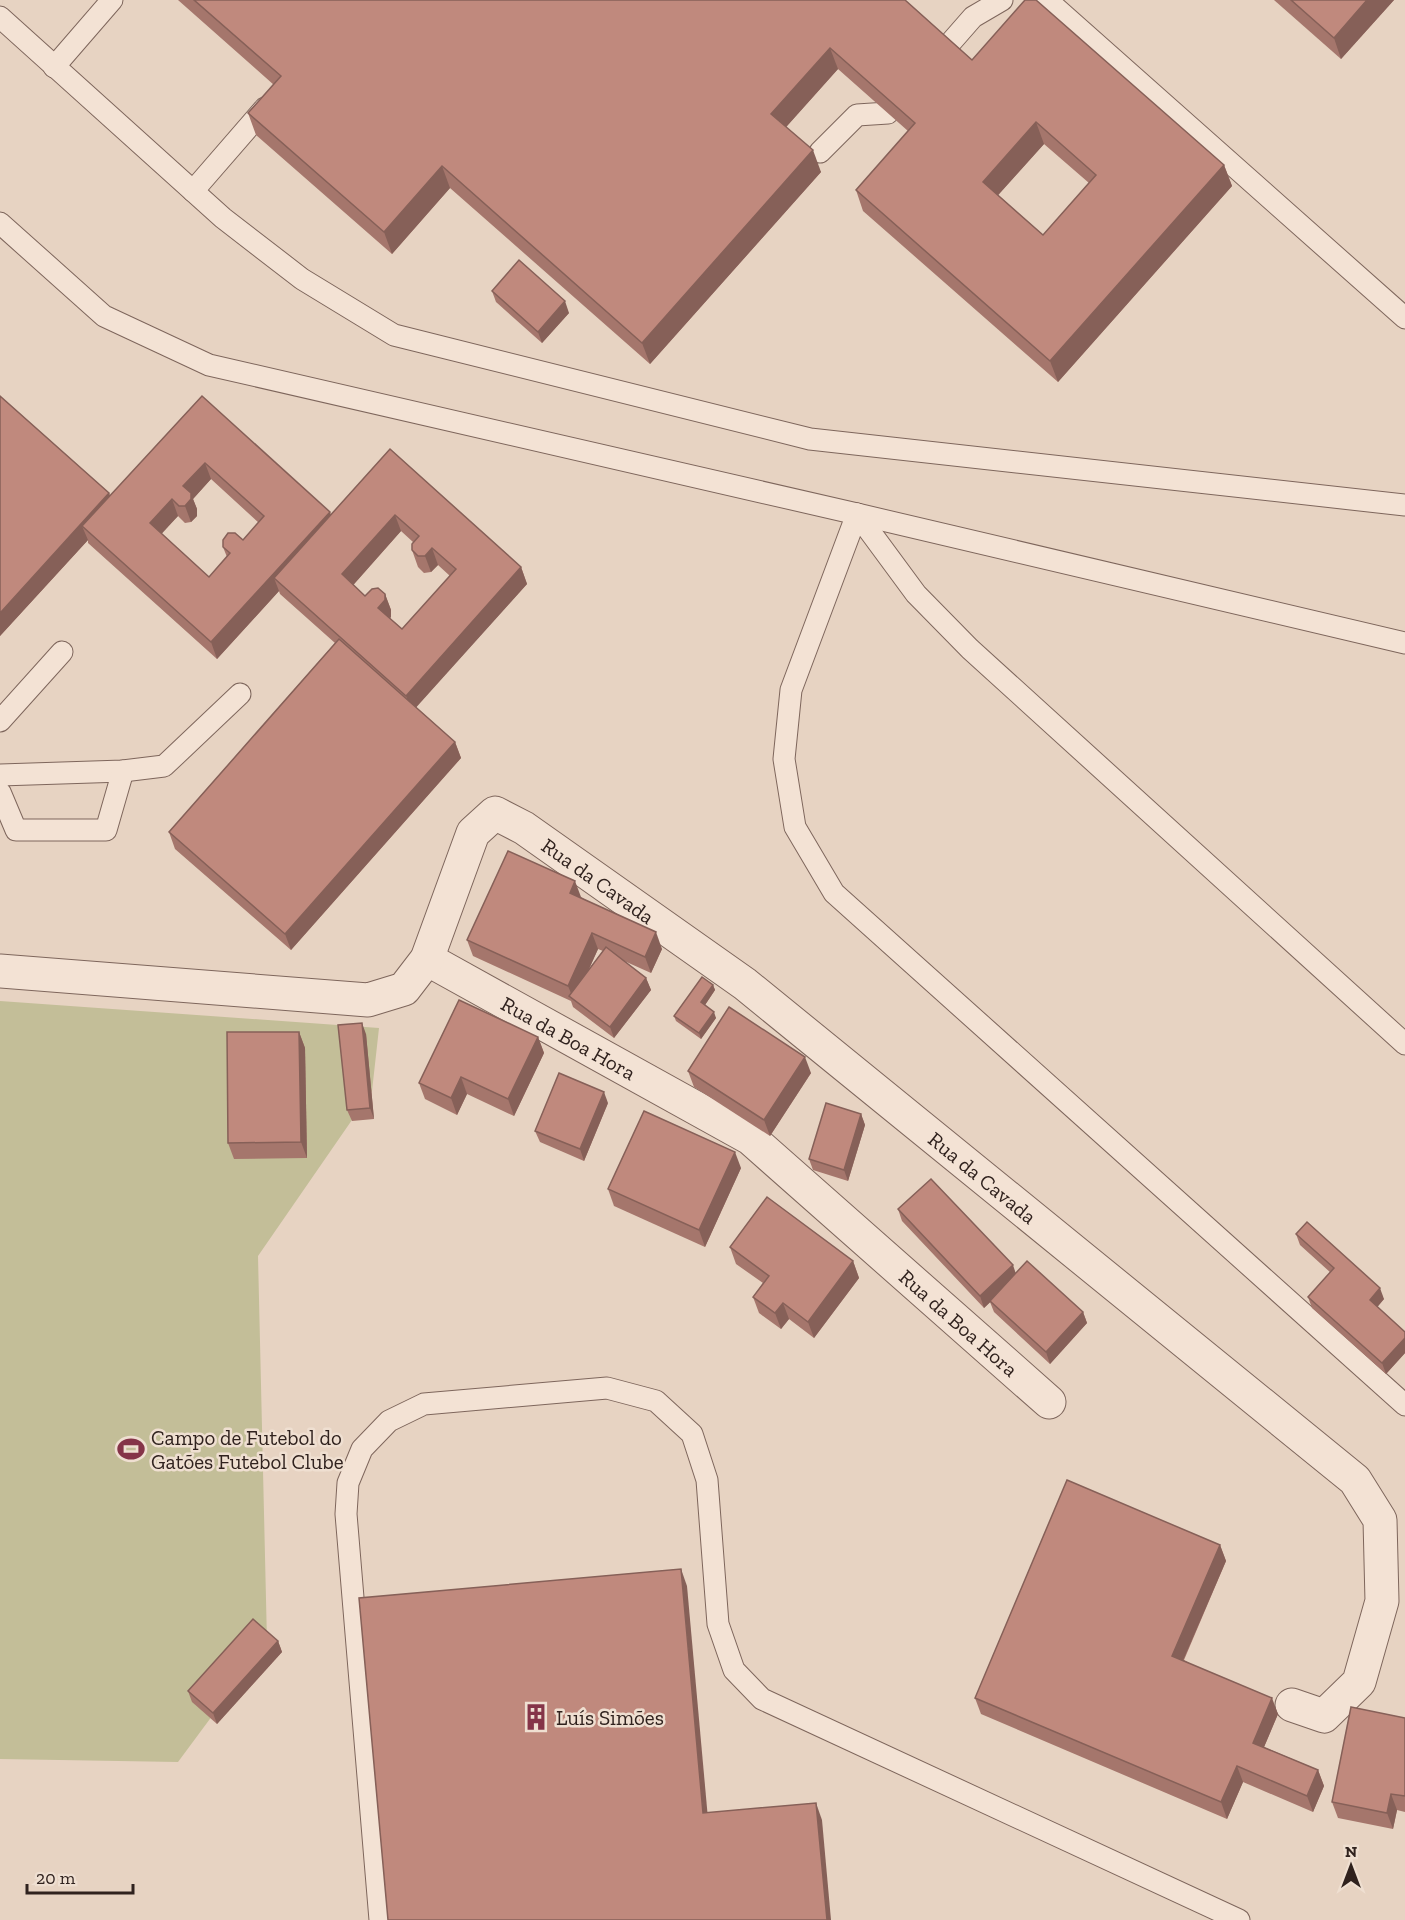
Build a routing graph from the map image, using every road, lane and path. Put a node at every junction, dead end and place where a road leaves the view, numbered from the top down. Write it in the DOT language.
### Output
graph roads {
  1 [pos="111,0"];
  2 [pos="1002,0"];
  3 [pos="1039,0"];
  4 [pos="0,17"];
  5 [pos="945,50"];
  6 [pos="54,67"];
  7 [pos="265,108"];
  8 [pos="888,113"];
  9 [pos="820,153"];
  10 [pos="193,191"];
  11 [pos="0,223"];
  12 [pos="1405,318"];
  13 [pos="1405,505"];
  14 [pos="857,514"];
  15 [pos="1405,643"];
  16 [pos="62,652"];
  17 [pos="240,694"];
  18 [pos="0,721"];
  19 [pos="123,771"];
  20 [pos="0,775"];
  21 [pos="0,792"];
  22 [pos="427,959"];
  23 [pos="0,971"];
  24 [pos="1405,1044"];
  25 [pos="1049,1402"];
  26 [pos="1405,1405"];
  27 [pos="1292,1706"];
  28 [pos="380,1920"];
  29 [pos="1239,1920"];
  1 -- 6 [label="lane"];
  2 -- 5 [label="lane"];
  3 -- 12 [label="lane"];
  4 -- 6 [label="lane"];
  6 -- 10 [label="lane"];
  7 -- 10 [label="lane"];
  8 -- 9 [label="lane"];
  10 -- 13 [label="lane"];
  11 -- 14 [label="lane"];
  14 -- 15 [label="lane"];
  14 -- 24 [label="lane"];
  14 -- 26 [label="lane"];
  16 -- 18 [label="lane"];
  17 -- 19 [label="lane"];
  19 -- 20 [label="lane"];
  19 -- 21 [label="lane"];
  22 -- 23 [label="street"];
  22 -- 25 [label="street, Rua da Boa Hora"];
  22 -- 27 [label="street, Rua da Cavada"];
  28 -- 29 [label="lane"];
}
